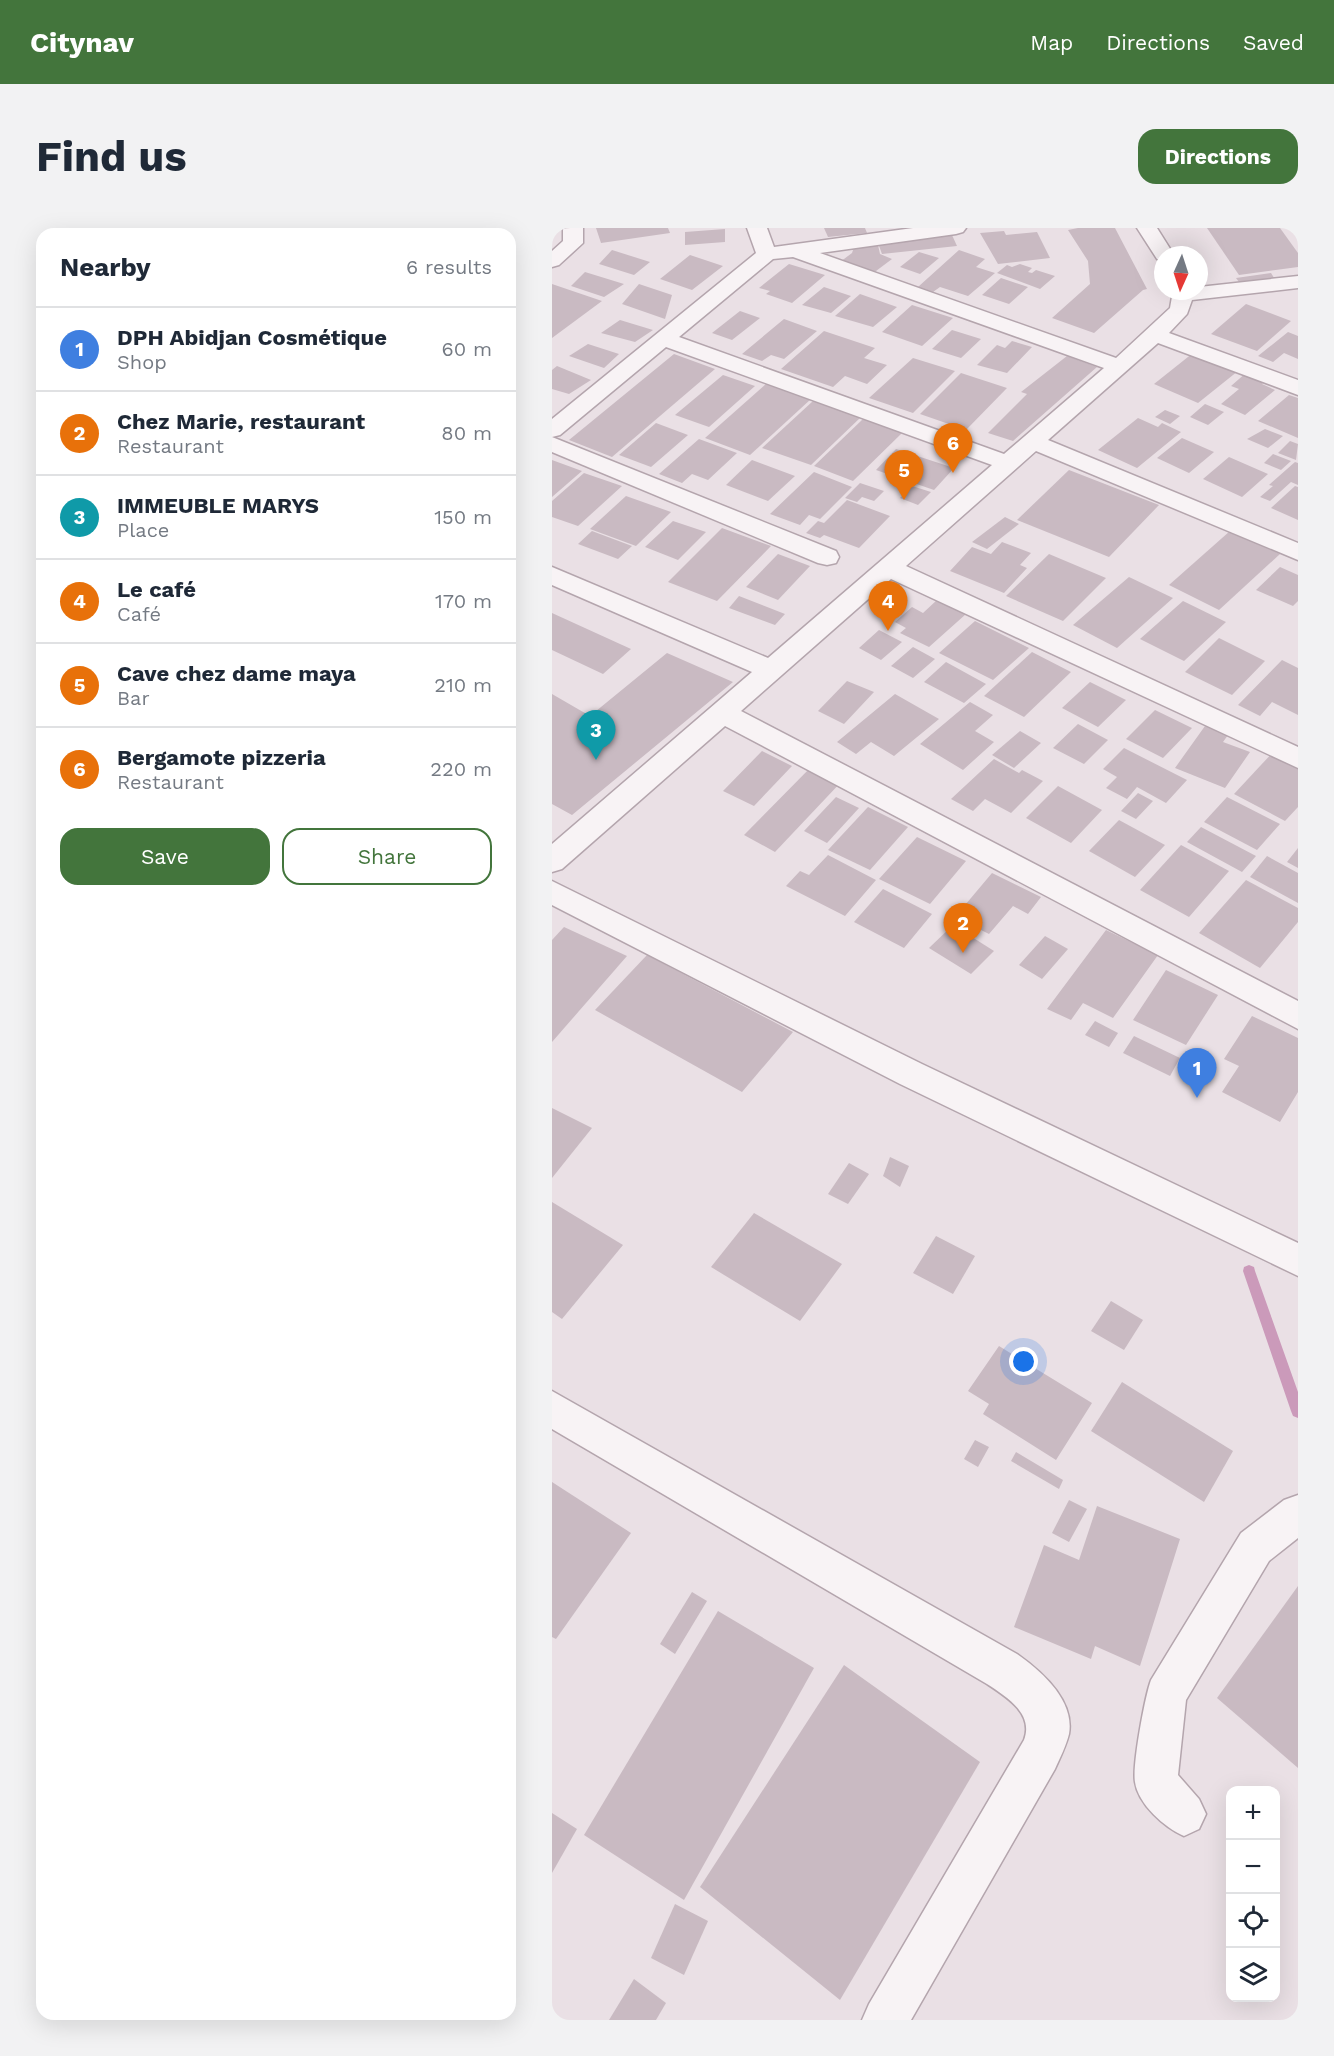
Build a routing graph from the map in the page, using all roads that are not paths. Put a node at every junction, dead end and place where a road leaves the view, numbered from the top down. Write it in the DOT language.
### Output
graph roads {
  1 [pos="573,228"];
  2 [pos="757,228"];
  3 [pos="956,228"];
  4 [pos="1147,228"];
  5 [pos="1158,246"];
  6 [pos="794,250"];
  7 [pos="767,254"];
  8 [pos="552,261"];
  9 [pos="1298,282"];
  10 [pos="1208,291"];
  11 [pos="1182,300"];
  12 [pos="1155,335"];
  13 [pos="664,339"];
  14 [pos="1119,366"];
  15 [pos="1298,388"];
  16 [pos="552,430"];
  17 [pos="1033,442"];
  18 [pos="552,444"];
  19 [pos="1008,463"];
  20 [pos="1298,552"];
  21 [pos="827,557"];
  22 [pos="889,568"];
  23 [pos="552,575"];
  24 [pos="772,670"];
  25 [pos="723,713"];
  26 [pos="1298,758"];
  27 [pos="552,861"];
  28 [pos="552,892"];
  29 [pos="1298,1016"];
  30 [pos="1298,1260"];
  31 [pos="552,1409"];
  32 [pos="1298,1514"];
  33 [pos="1184,1814"];
  34 [pos="885,2020"];
  1 -- 8 [label="street"];
  2 -- 7 [label="street"];
  3 -- 6 [label="street"];
  4 -- 5 [label="street"];
  6 -- 7 [label="street"];
  6 -- 14 [label="street"];
  7 -- 13 [label="street"];
  9 -- 10 [label="street"];
  11 -- 12 [label="street"];
  12 -- 14 [label="street"];
  12 -- 15 [label="street"];
  13 -- 16 [label="street"];
  13 -- 19 [label="street"];
  14 -- 17 [label="street"];
  17 -- 19 [label="street"];
  17 -- 20 [label="street"];
  18 -- 21 [label="street"];
  19 -- 22 [label="street"];
  22 -- 24 [label="street"];
  22 -- 26 [label="street"];
  23 -- 24 [label="street"];
  24 -- 25 [label="street"];
  25 -- 27 [label="street"];
  25 -- 29 [label="street"];
  28 -- 30 [label="street"];
  31 -- 34 [label="street"];
  32 -- 33 [label="street"];
}
